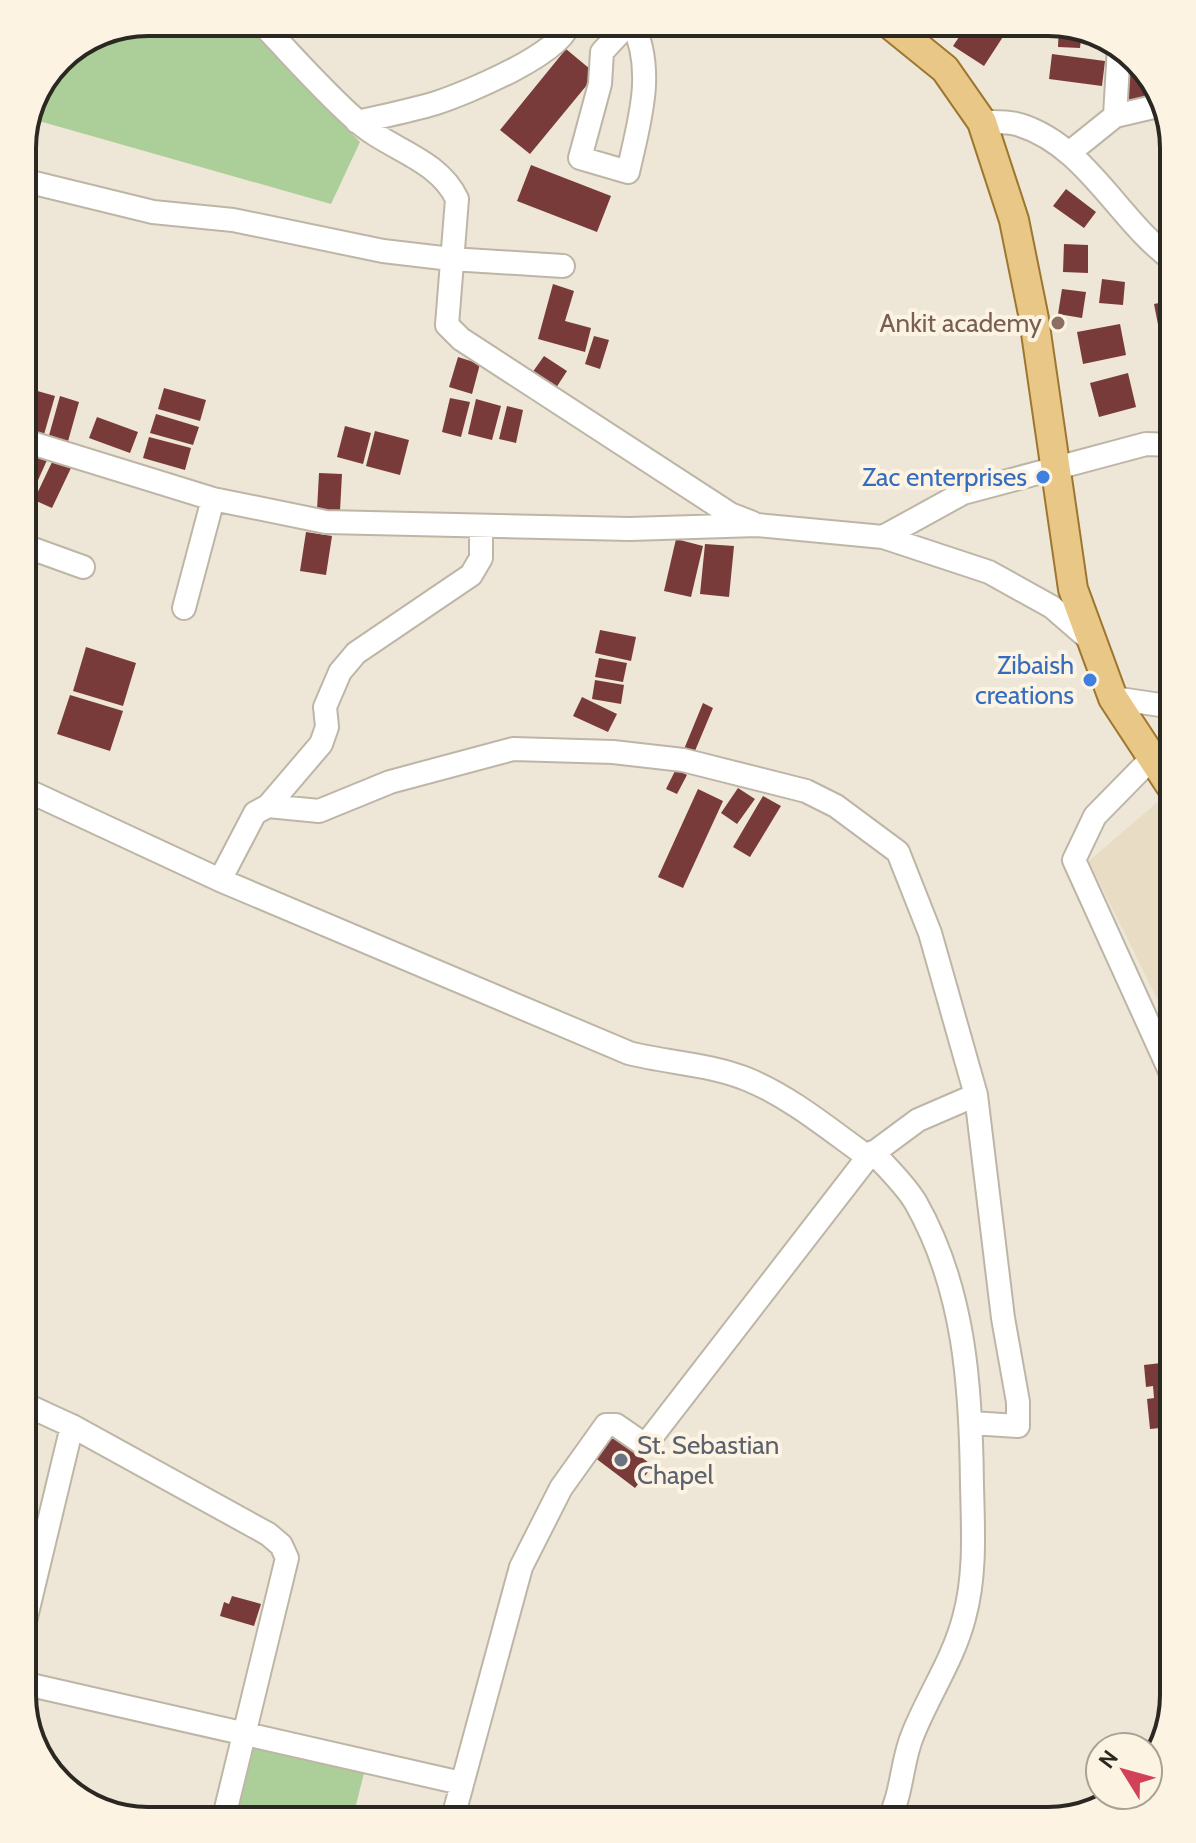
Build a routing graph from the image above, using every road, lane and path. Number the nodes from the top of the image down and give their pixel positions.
1 (274, 36) edge
2 (563, 36) edge
3 (617, 36) edge
4 (637, 36) edge
5 (904, 36) edge
6 (1118, 61) edge
7 (1152, 107) edge
8 (1115, 116) junction
9 (357, 122) junction
10 (982, 122) junction
11 (1069, 153) junction
12 (36, 183) edge
13 (1160, 251) edge
14 (451, 259) junction
15 (563, 266) dead end
16 (36, 444) edge
17 (1160, 444) edge
18 (1055, 465) junction
19 (213, 499) junction
20 (757, 525) junction
21 (481, 526) junction
22 (883, 537) junction
23 (36, 550) edge
24 (83, 567) dead end
25 (184, 608) dead end
26 (1089, 639) junction
27 (1113, 698) junction
28 (1160, 705) edge
29 (1150, 760) junction
30 (1160, 773) edge
31 (36, 795) edge
32 (268, 806) junction
33 (220, 880) junction
34 (1160, 1049) edge
35 (976, 1095) junction
36 (870, 1154) junction
37 (36, 1409) edge
38 (971, 1423) junction
39 (72, 1426) junction
40 (36, 1576) edge
41 (36, 1686) edge
42 (245, 1732) junction
43 (461, 1783) junction
44 (226, 1807) edge
45 (455, 1807) edge
46 (895, 1807) edge

1 - 9 street
2 - 9 street
3 - 4 street
5 - 10 main road
6 - 8 street
7 - 8 street
8 - 11 street
9 - 14 street
10 - 11 street
10 - 18 main road
11 - 13 street
12 - 14 street
14 - 15 street
14 - 20 street
16 - 19 street
17 - 18 street
18 - 22 street
18 - 26 main road
19 - 21 street
19 - 25 street
20 - 21 street
20 - 22 street
21 - 32 street
22 - 26 street
23 - 24 street
26 - 27 main road
27 - 28 street
27 - 29 main road
29 - 30 main road
29 - 34 street
31 - 33 street
32 - 33 street
32 - 35 street
33 - 36 street
35 - 36 street
35 - 38 street
36 - 38 street
36 - 43 street
37 - 39 street
38 - 46 street
39 - 40 street
39 - 42 street
41 - 42 street
42 - 43 street
42 - 44 street
43 - 45 street

